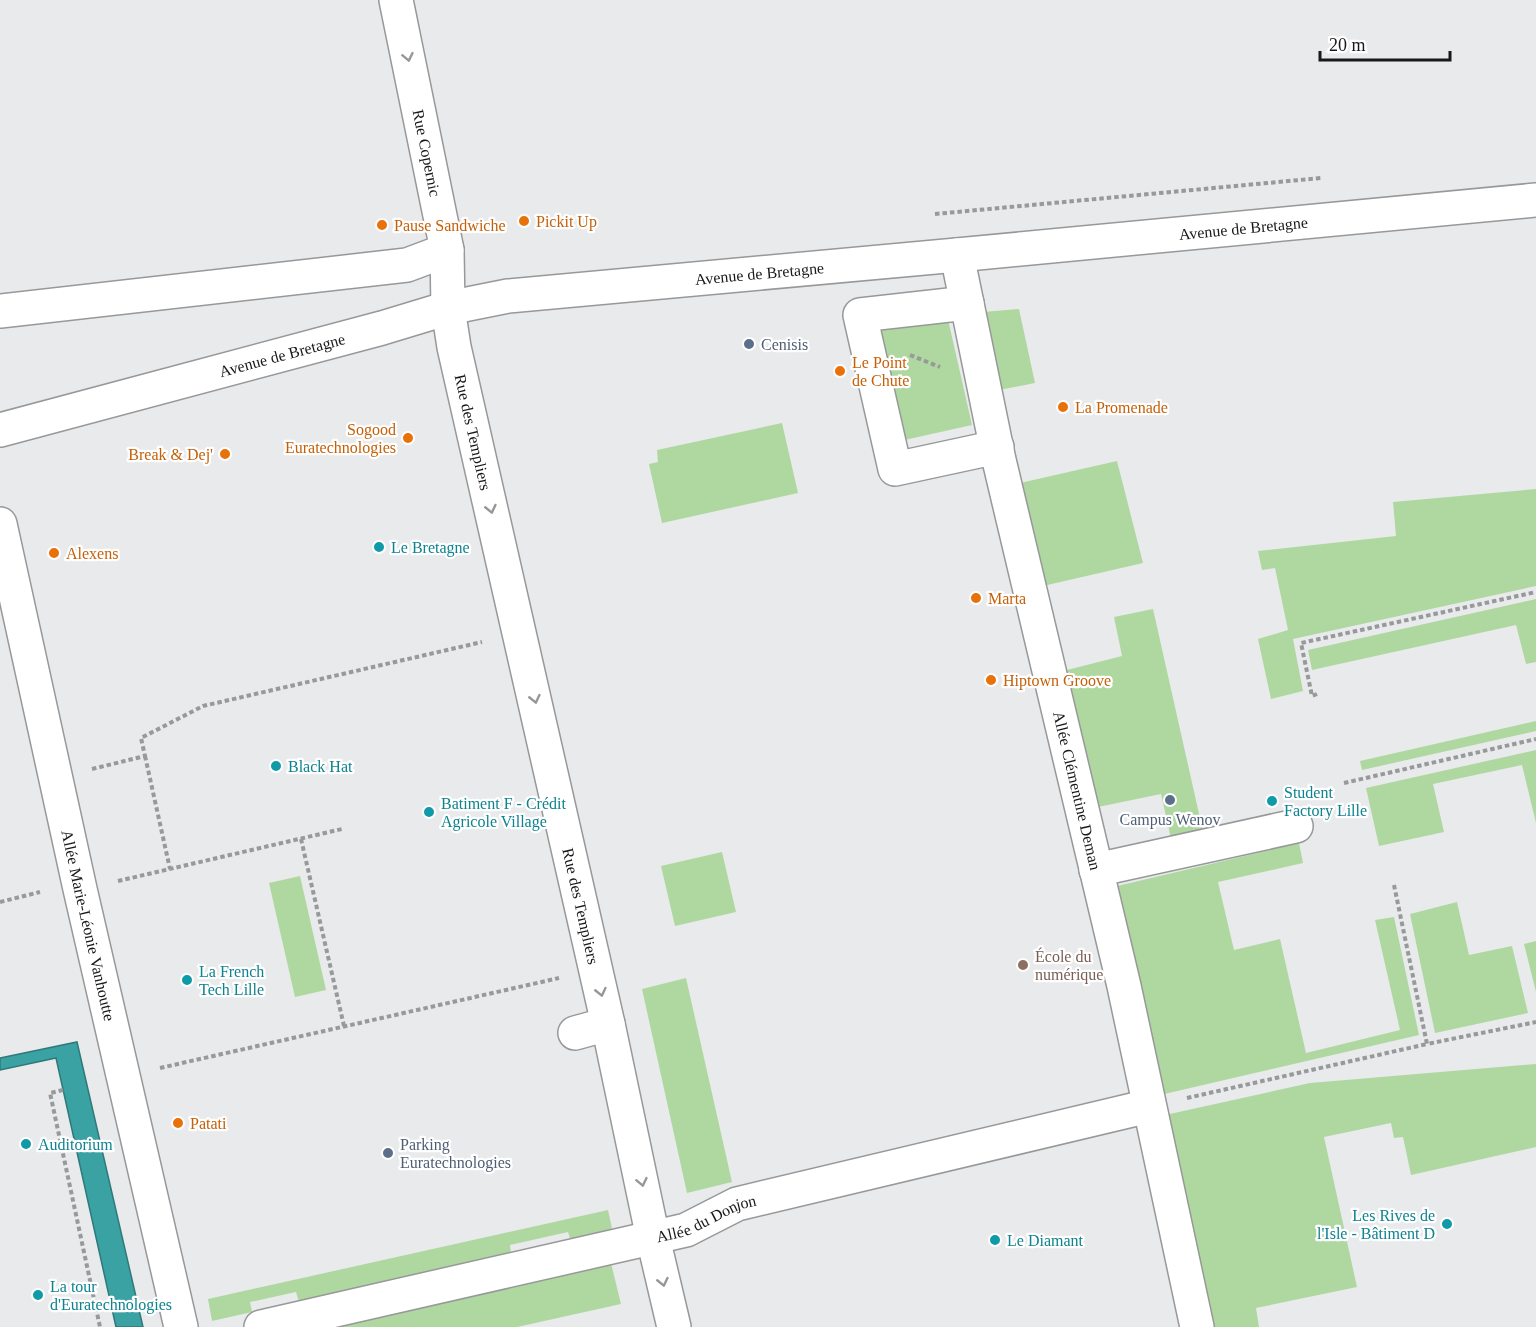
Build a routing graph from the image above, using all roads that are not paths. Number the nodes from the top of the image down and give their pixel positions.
1 (396, 0) edge
2 (1536, 200) edge
3 (447, 250) junction
4 (957, 255) junction
5 (967, 303) junction
6 (448, 308) junction
7 (0, 311) edge
8 (0, 430) edge
9 (997, 447) junction
10 (0, 524) edge
11 (1296, 826) dead end
12 (1096, 870) junction
13 (608, 1024) junction
14 (575, 1033) dead end
15 (1149, 1106) junction
16 (653, 1238) junction
17 (181, 1327) edge
18 (261, 1327) edge
19 (674, 1327) edge
20 (1197, 1327) edge

1 -> 3 street, Rue Copernic
2 - 4 street, Avenue de Bretagne
3 - 6 street, Rue Copernic
3 - 7 street
4 - 5 street, Allée Clémentine Deman
4 - 6 street, Avenue de Bretagne
5 - 9 street, Allée Clémentine Deman
5 - 9 street
6 - 8 street, Avenue de Bretagne
6 -> 13 street, Rue des Templiers
9 - 12 street, Allée Clémentine Deman
10 - 17 street, Allée Marie-Léonie Vanhoutte
11 - 12 street
12 - 15 street, Allée Clémentine Deman
13 - 14 street
13 -> 16 street, Rue des Templiers
15 - 16 street, Allée du Donjon
15 - 20 street, Allée Clémentine Deman
16 - 18 street, Allée du Donjon
16 -> 19 street, Rue des Templiers

